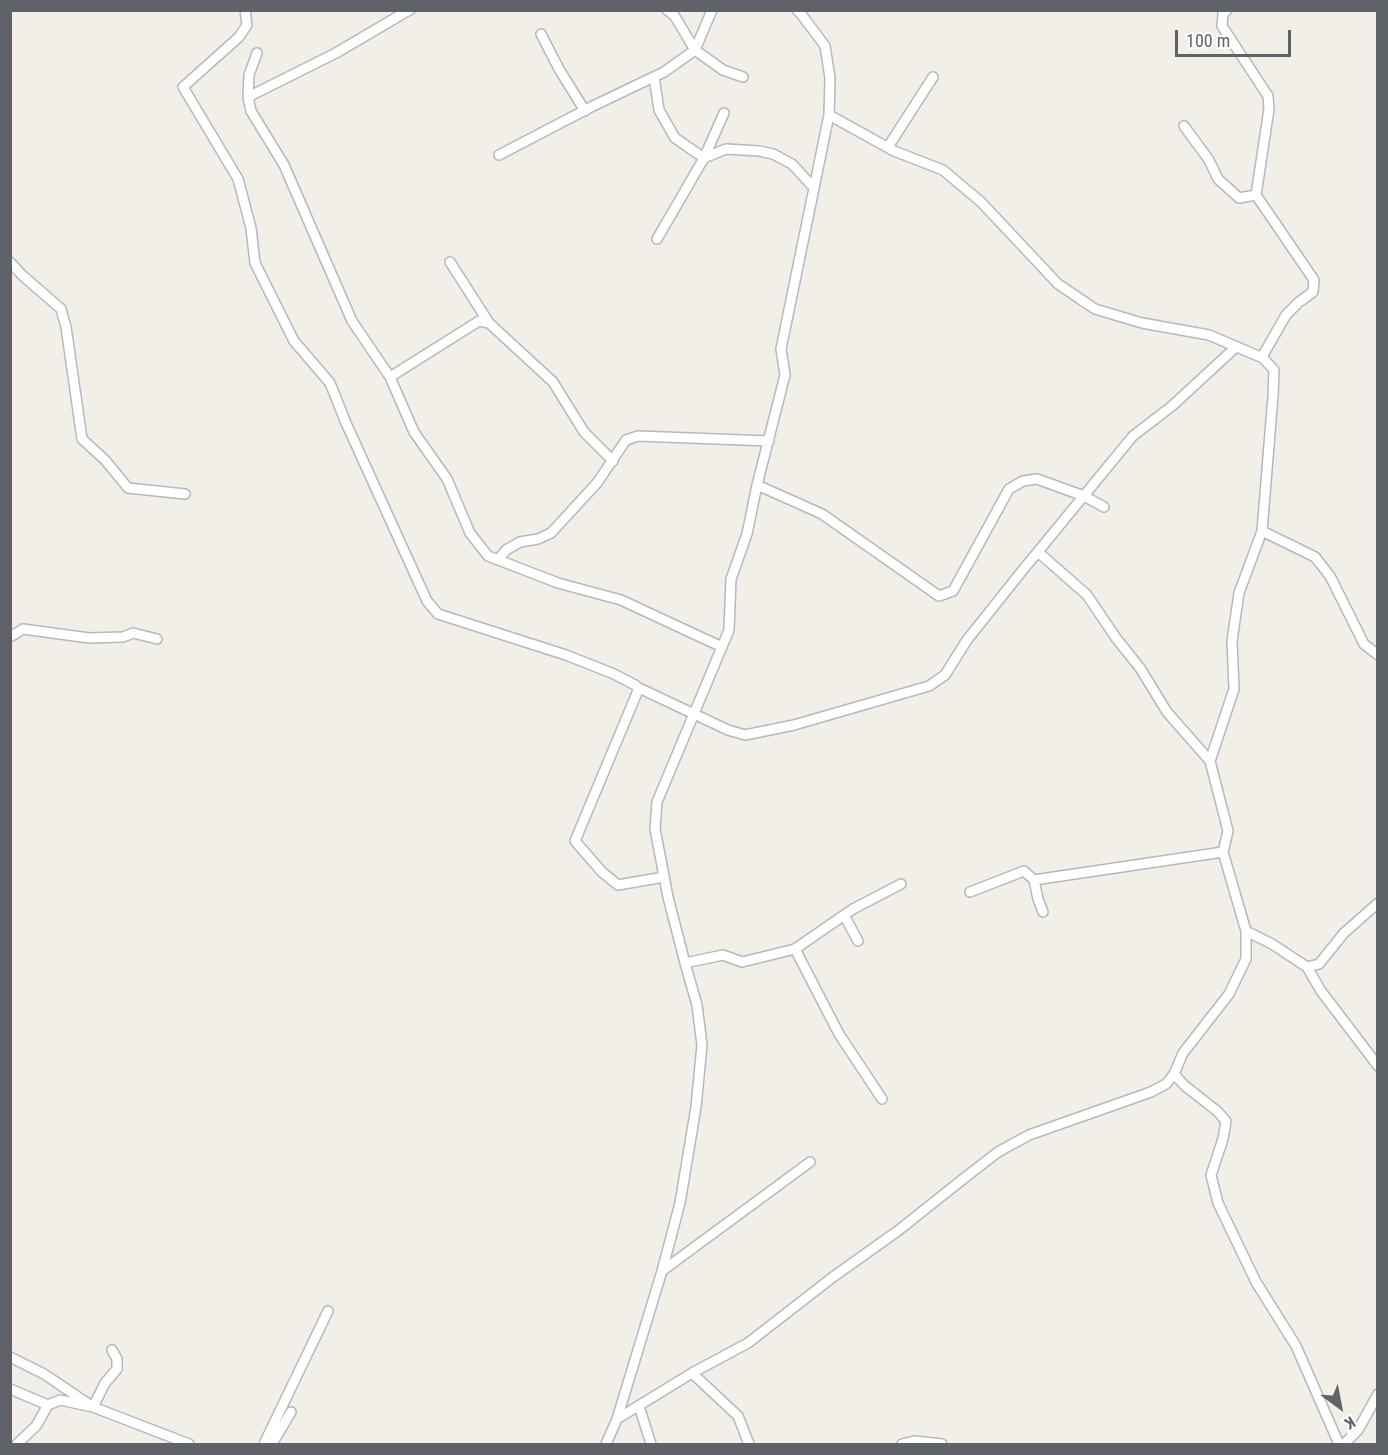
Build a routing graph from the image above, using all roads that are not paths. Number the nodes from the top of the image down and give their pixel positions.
1 (244, 10) edge
2 (410, 10) edge
3 (667, 10) edge
4 (712, 10) edge
5 (1227, 10) edge
6 (803, 13) edge
7 (541, 34) dead end
8 (695, 50) junction
9 (257, 53) dead end
10 (654, 77) junction
11 (743, 77) dead end
12 (933, 77) dead end
13 (248, 97) junction
14 (585, 111) junction
15 (724, 113) dead end
16 (829, 115) junction
17 (1184, 126) dead end
18 (888, 147) junction
19 (499, 155) dead end
20 (704, 158) junction
21 (814, 188) junction
22 (1256, 195) junction
23 (657, 239) dead end
24 (10, 262) edge
25 (450, 262) dead end
26 (489, 323) junction
27 (1236, 347) junction
28 (1262, 357) junction
29 (390, 377) junction
30 (769, 441) junction
31 (613, 461) junction
32 (757, 485) junction
33 (185, 494) dead end
34 (1084, 496) junction
35 (1104, 507) dead end
36 (1262, 531) junction
37 (1038, 552) junction
38 (498, 560) junction
39 (10, 637) edge
40 (157, 639) dead end
41 (722, 647) junction
42 (1377, 655) edge
43 (639, 688) junction
44 (694, 713) junction
45 (1210, 761) junction
46 (1223, 852) junction
47 (664, 877) junction
48 (1034, 880) junction
49 (901, 884) dead end
50 (970, 892) dead end
51 (1377, 903) edge
52 (1043, 912) dead end
53 (844, 915) junction
54 (1246, 931) junction
55 (858, 941) dead end
56 (795, 948) junction
57 (685, 963) junction
58 (1307, 967) junction
59 (1377, 1066) edge
60 (1174, 1074) junction
61 (882, 1099) dead end
62 (810, 1162) dead end
63 (662, 1271) junction
64 (328, 1311) dead end
65 (112, 1350) dead end
66 (10, 1357) edge
67 (692, 1373) junction
68 (10, 1389) edge
69 (1377, 1394) edge
70 (48, 1405) junction
71 (639, 1406) junction
72 (93, 1407) junction
73 (291, 1412) dead end
74 (617, 1419) junction
75 (17, 1444) edge
76 (189, 1444) edge
77 (264, 1444) edge
78 (272, 1444) edge
79 (606, 1444) edge
80 (651, 1444) edge
81 (749, 1444) edge
82 (902, 1444) edge
83 (942, 1444) edge
84 (1339, 1444) edge
85 (1344, 1444) edge

1 - 43 street
2 - 13 street
3 - 8 street
4 - 8 street
5 - 22 street
6 - 16 street
7 - 14 street
8 - 10 street
8 - 11 street
9 - 13 street
10 - 14 street
10 - 20 street
12 - 18 street
13 - 29 street
14 - 19 street
15 - 20 street
16 - 18 street
16 - 21 street
17 - 22 street
18 - 27 street
20 - 21 street
20 - 23 street
21 - 30 street
22 - 28 street
24 - 33 street
25 - 26 street
26 - 29 street
26 - 31 street
27 - 28 street
27 - 34 street
28 - 36 street
29 - 38 street
30 - 31 street
30 - 32 street
31 - 38 street
32 - 34 street
32 - 41 street
34 - 35 street
34 - 37 street
36 - 42 street
36 - 45 street
37 - 44 street
37 - 45 street
38 - 41 street
39 - 40 street
41 - 44 street
43 - 44 street
43 - 47 street
44 - 47 street
45 - 46 street
46 - 48 street
46 - 54 street
47 - 57 street
48 - 50 street
48 - 52 street
49 - 53 street
51 - 58 street
53 - 55 street
53 - 56 street
54 - 58 street
54 - 60 street
56 - 57 street
56 - 61 street
57 - 63 street
58 - 59 street
60 - 67 street
60 - 84 street
62 - 63 street
63 - 74 street
64 - 77 street
65 - 72 street
66 - 72 street
67 - 71 street
67 - 81 street
68 - 70 street
69 - 85 street
70 - 72 street
70 - 75 street
71 - 74 street
71 - 80 street
72 - 76 street
73 - 78 street
74 - 79 street
82 - 83 street

